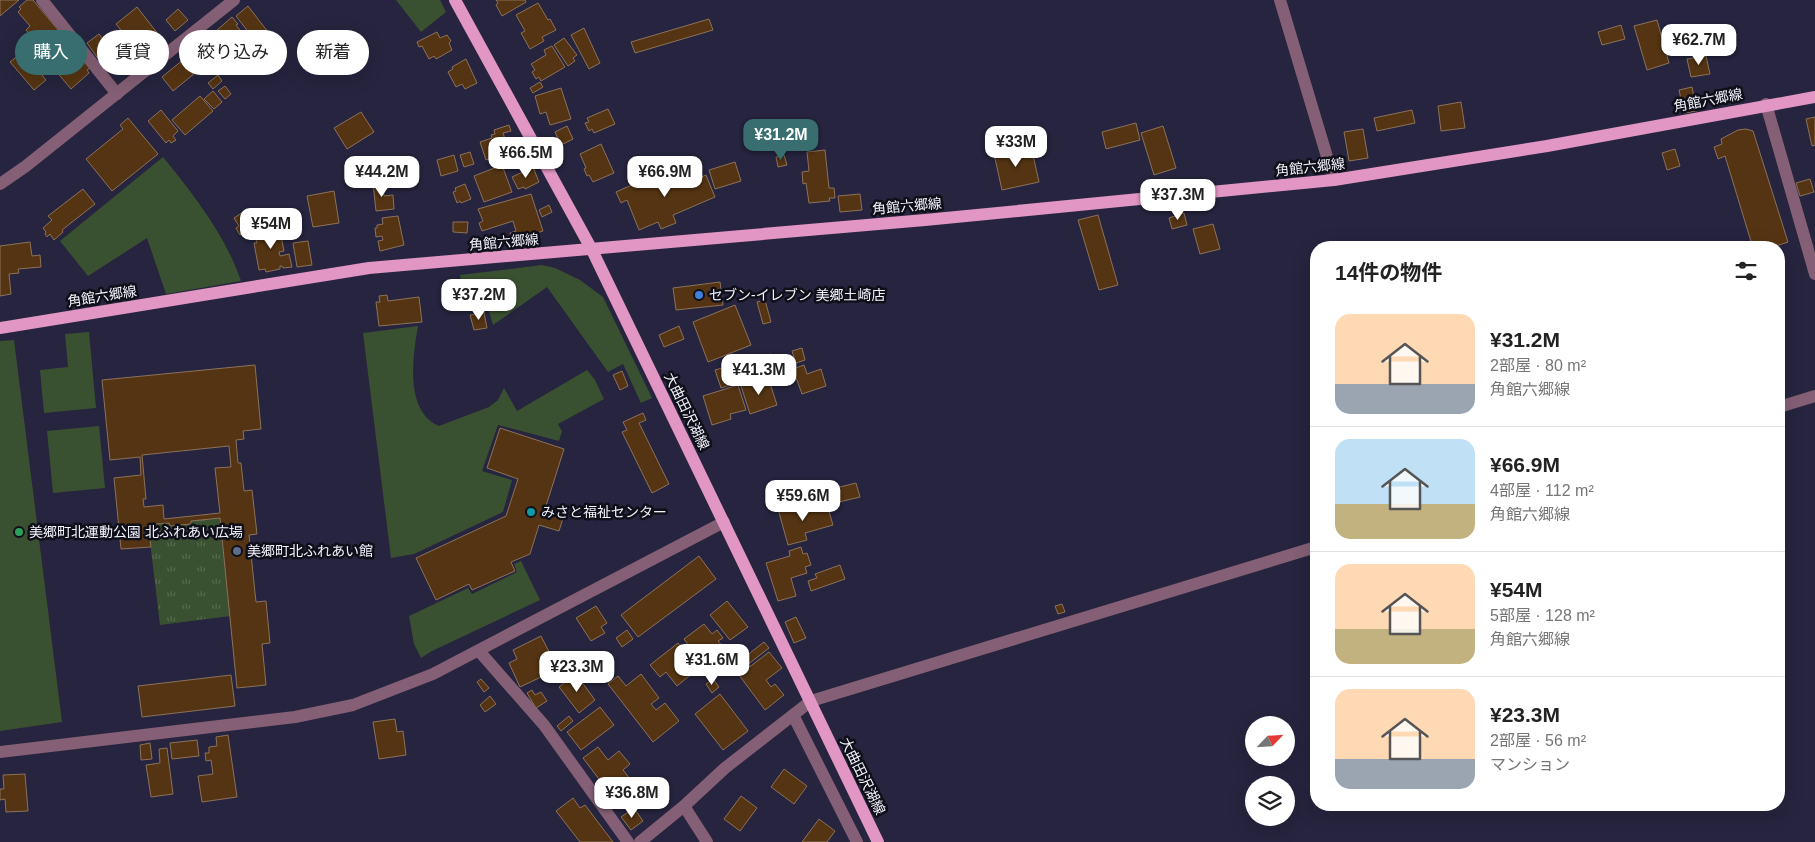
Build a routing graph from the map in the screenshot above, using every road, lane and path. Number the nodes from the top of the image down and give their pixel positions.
1 (42, 0) edge
2 (234, 0) edge
3 (455, 0) edge
4 (1280, 0) edge
5 (117, 94) junction
6 (1815, 97) edge
7 (1766, 104) junction
8 (1334, 180) junction
9 (0, 184) edge
10 (592, 250) junction
11 (1815, 274) edge
12 (0, 328) edge
13 (1815, 396) edge
14 (1785, 405) edge
15 (724, 522) junction
16 (1310, 549) edge
17 (478, 650) junction
18 (810, 701) junction
19 (793, 715) junction
20 (0, 752) edge
21 (684, 806) junction
22 (628, 842) edge
23 (640, 842) edge
24 (707, 842) edge
25 (857, 842) edge
26 (878, 842) edge

1 - 5 street
2 - 5 street
3 - 10 main road, 大曲田沢湖線
4 - 8 street
5 - 9 street
6 - 7 main road, 角館六郷線
7 - 8 main road, 角館六郷線
7 - 11 street
8 - 10 main road, 角館六郷線
10 - 12 main road, 角館六郷線
10 - 15 main road, 大曲田沢湖線
13 - 14 street
15 - 17 street
15 - 18 main road, 大曲田沢湖線
16 - 18 street
17 - 20 street
17 - 22 street
18 - 19 street
18 - 26 main road, 大曲田沢湖線
19 - 21 street
19 - 25 street
21 - 23 street
21 - 24 street

